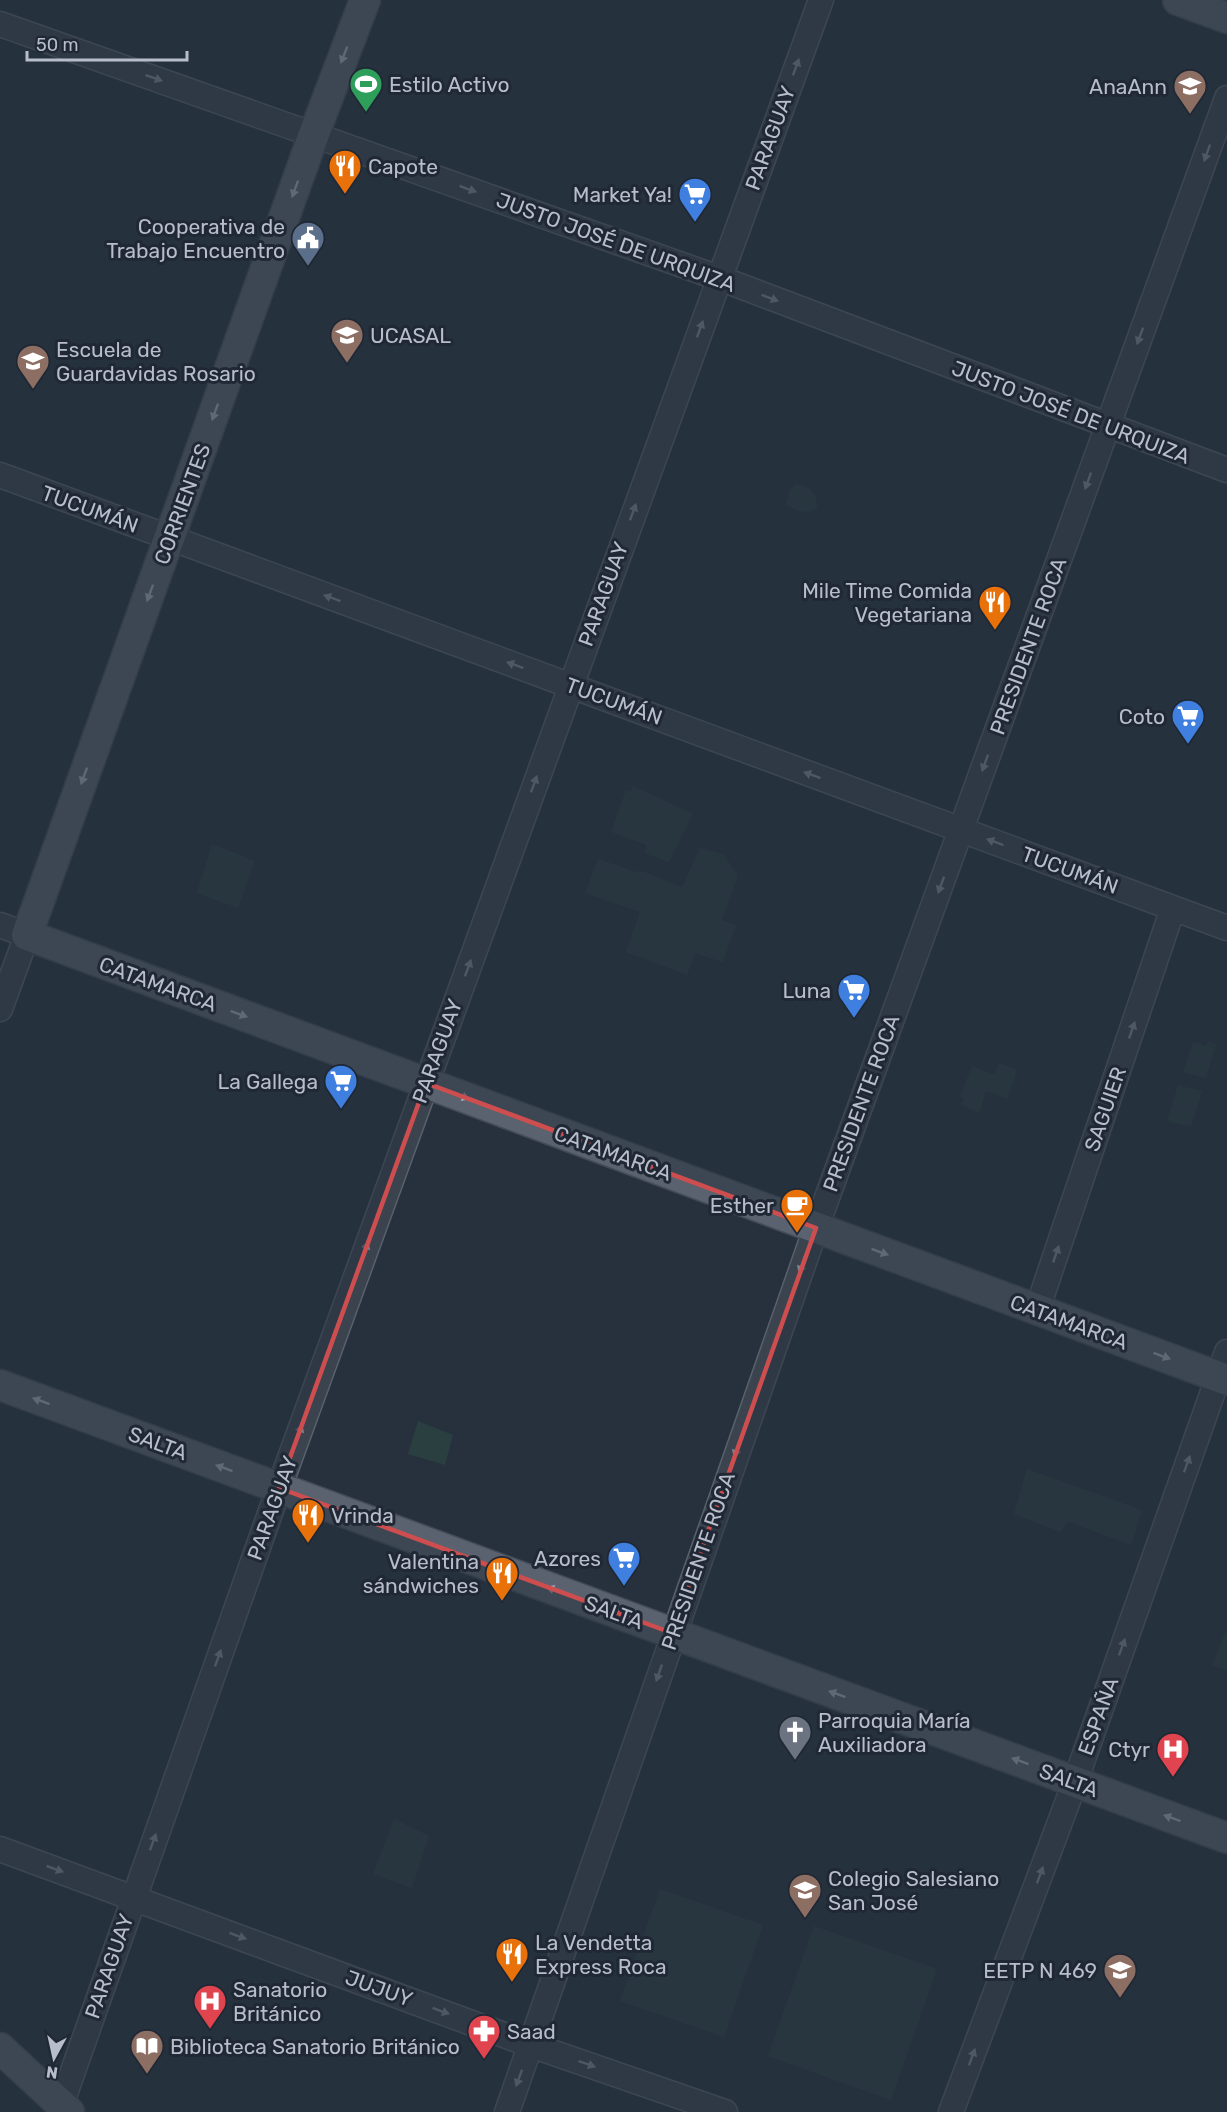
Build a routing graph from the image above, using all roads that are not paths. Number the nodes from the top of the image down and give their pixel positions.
1 (365, 0) edge
2 (821, 0) edge
3 (1178, 0) edge
4 (1227, 18) edge
5 (0, 24) edge
6 (1227, 98) edge
7 (314, 134) junction
8 (719, 278) junction
9 (1108, 426) junction
10 (1227, 470) edge
11 (0, 476) edge
12 (170, 538) junction
13 (570, 685) junction
14 (961, 830) junction
15 (1173, 908) junction
16 (1227, 928) edge
17 (13, 930) edge
18 (0, 1009) edge
19 (426, 1083) junction
20 (816, 1228) junction
21 (1037, 1310) junction
22 (1224, 1370) edge
23 (0, 1385) edge
24 (279, 1488) junction
25 (672, 1633) junction
26 (1075, 1782) junction
27 (1227, 1838) edge
28 (0, 1849) edge
29 (133, 1897) junction
30 (531, 2045) junction
31 (0, 2048) edge
32 (65, 2109) edge
33 (507, 2112) edge
34 (724, 2112) edge
35 (951, 2112) edge

1 -> 7 main road, CORRIENTES
8 -> 2 street, PARAGUAY
3 - 4 main road
5 -> 7 street, JUSTO JOSÉ DE URQUIZA
6 -> 9 street, PRESIDENTE ROCA
7 -> 8 street, JUSTO JOSÉ DE URQUIZA
7 -> 12 main road, CORRIENTES
8 -> 9 street, JUSTO JOSÉ DE URQUIZA
13 -> 8 street, PARAGUAY
9 - 10 street, JUSTO JOSÉ DE URQUIZA
9 -> 14 street, PRESIDENTE ROCA
11 - 12 street, TUCUMÁN
13 -> 12 street, TUCUMÁN
12 -> 17 main road, CORRIENTES
14 -> 13 street, TUCUMÁN
19 -> 13 street, PARAGUAY
15 -> 14 street, TUCUMÁN
14 -> 20 street, PRESIDENTE ROCA
15 - 16 street, TUCUMÁN
21 -> 15 street, SAGUIER
17 - 18 street, CORRIENTES
17 -> 19 main road, CATAMARCA
19 -> 20 main road, CATAMARCA
24 -> 19 street, PARAGUAY
20 -> 21 main road, CATAMARCA
20 -> 25 street, PRESIDENTE ROCA
21 -> 22 main road, CATAMARCA
26 -> 22 street, ESPAÑA
24 -> 23 main road, SALTA
25 -> 24 main road, SALTA
29 -> 24 street, PARAGUAY
26 -> 25 main road, SALTA
25 -> 30 street, PRESIDENTE ROCA
27 -> 26 main road, SALTA
35 -> 26 street, ESPAÑA
28 -> 29 street, JUJUY
29 -> 30 street, JUJUY
29 - 32 street, PARAGUAY
30 -> 33 street, PRESIDENTE ROCA
30 -> 34 street, JUJUY
31 - 32 main road

